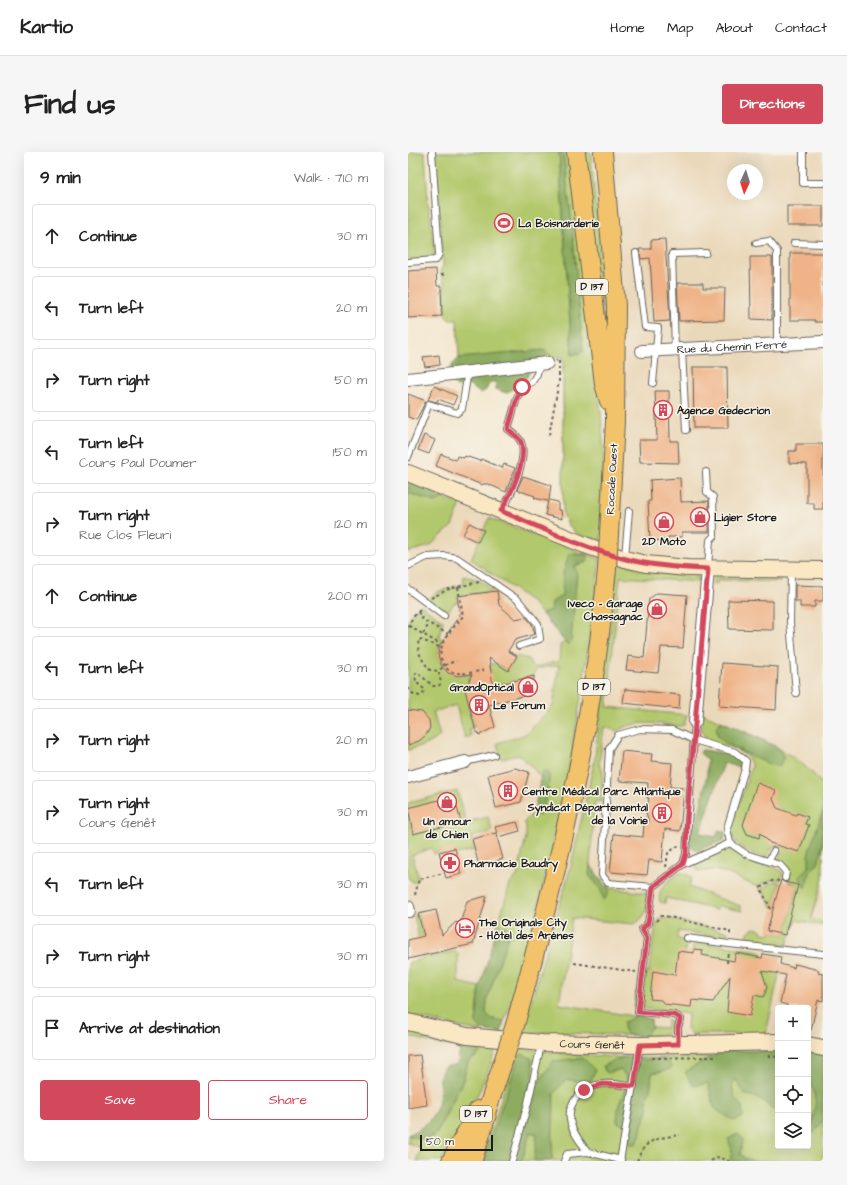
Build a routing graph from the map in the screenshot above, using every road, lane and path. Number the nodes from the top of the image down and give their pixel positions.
1 (432, 152) edge
2 (576, 152) edge
3 (603, 152) edge
4 (803, 152) edge
5 (823, 183) edge
6 (756, 243) dead end
7 (794, 243) dead end
8 (823, 244) edge
9 (706, 252) dead end
10 (636, 253) dead end
11 (408, 262) edge
12 (447, 274) dead end
13 (441, 275) dead end
14 (823, 342) edge
15 (777, 345) junction
16 (678, 350) junction
17 (642, 351) dead end
18 (657, 351) junction
19 (543, 363) junction
20 (468, 371) junction
21 (408, 379) edge
22 (653, 383) dead end
23 (615, 420) junction
24 (686, 430) dead end
25 (549, 435) dead end
26 (408, 457) edge
27 (706, 472) dead end
28 (408, 473) edge
29 (501, 511) junction
30 (629, 511) dead end
31 (625, 559) junction
32 (408, 566) edge
33 (708, 569) junction
34 (791, 570) junction
35 (823, 570) edge
36 (490, 581) junction
37 (458, 587) junction
38 (408, 589) edge
39 (426, 603) junction
40 (418, 612) junction
41 (444, 616) dead end
42 (428, 624) junction
43 (408, 627) edge
44 (423, 634) junction
45 (448, 634) dead end
46 (440, 644) dead end
47 (519, 646) dead end
48 (439, 648) dead end
49 (456, 661) dead end
50 (444, 666) junction
51 (486, 670) dead end
52 (440, 671) junction
53 (408, 688) edge
54 (796, 693) dead end
55 (695, 722) joint
56 (694, 740) junction
57 (494, 755) dead end
58 (465, 762) joint
59 (408, 777) edge
60 (730, 843) junction
61 (680, 844) dead end
62 (774, 851) dead end
63 (769, 860) junction
64 (683, 864) junction
65 (444, 873) dead end
66 (669, 873) junction
67 (783, 880) joint
68 (653, 887) junction
69 (415, 895) dead end
70 (771, 909) dead end
71 (655, 922) dead end
72 (687, 938) dead end
73 (728, 944) junction
74 (823, 954) edge
75 (574, 963) dead end
76 (727, 963) dead end
77 (644, 973) junction
78 (408, 1022) edge
79 (775, 1042) edge
80 (542, 1043) junction
81 (678, 1044) junction
82 (811, 1046) edge
83 (823, 1048) edge
84 (643, 1052) junction
85 (763, 1056) dead end
86 (775, 1056) edge
87 (719, 1057) dead end
88 (503, 1061) junction
89 (634, 1086) junction
90 (485, 1116) junction
91 (680, 1136) dead end
92 (588, 1152) junction
93 (620, 1160) edge
94 (451, 1161) edge
95 (463, 1161) edge
96 (471, 1161) edge
97 (512, 1161) edge
98 (564, 1161) edge
99 (637, 1161) edge
100 (711, 1161) edge
101 (729, 1161) edge

1 - 11 lane
2 - 23 main road, D 137
3 - 23 main road, Rocade Ouest / D 137
4 - 5 lane
6 - 15 lane
7 - 8 lane
9 - 16 lane
10 - 18 lane
12 - 13 path
14 - 15 street, Rue du Chemin Ferré
15 - 16 street, Rue du Chemin Ferré
16 - 18 street, Rue du Chemin Ferré
16 - 24 lane
17 - 18 street, Rue du Chemin Ferré
18 - 22 lane
19 - 20 street
19 - 25 path
19 - 29 lane
20 - 21 street
20 - 26 lane
23 - 88 main road, Rocade Ouest / D 137, bridge
27 - 33 lane
28 - 29 street
29 - 31 street
30 - 31 lane
31 - 33 street
32 - 36 lane
33 - 34 street
33 - 55 street
34 - 35 street
34 - 54 lane
36 - 37 path
36 - 47 lane
37 - 39 path
37 - 50 path
38 - 39 lane
39 - 40 path
39 - 41 lane
40 - 42 path
40 - 43 path
42 - 44 path
42 - 45 path
43 - 44 path
44 - 46 path
48 - 52 path
49 - 50 path
50 - 51 path
50 - 52 path
52 - 53 path
55 - 56 lane
56 - 60 lane
56 - 64 lane
56 - 68 lane
57 - 58 lane
58 - 59 street
60 - 63 lane
60 - 64 lane
61 - 66 path
62 - 63 lane
63 - 67 lane
64 - 66 lane
65 - 69 path
66 - 68 lane
67 - 70 path
68 - 77 lane
71 - 73 path
72 - 73 lane
73 - 74 lane
73 - 76 path
75 - 77 path
77 - 81 lane
78 - 80 street, Cours Genêt
79 - 81 street, Cours Genêt
80 - 84 street, Cours Genêt
80 - 97 lane
81 - 84 street, Cours Genêt
82 - 83 street
84 - 87 path
84 - 89 lane
85 - 86 path
88 - 90 main road, D 137
88 - 94 main road, D 137
89 - 92 lane
89 - 93 lane
90 - 95 main road, D 137
90 - 96 highway
91 - 99 path
92 - 93 lane
92 - 98 lane
100 - 101 path

